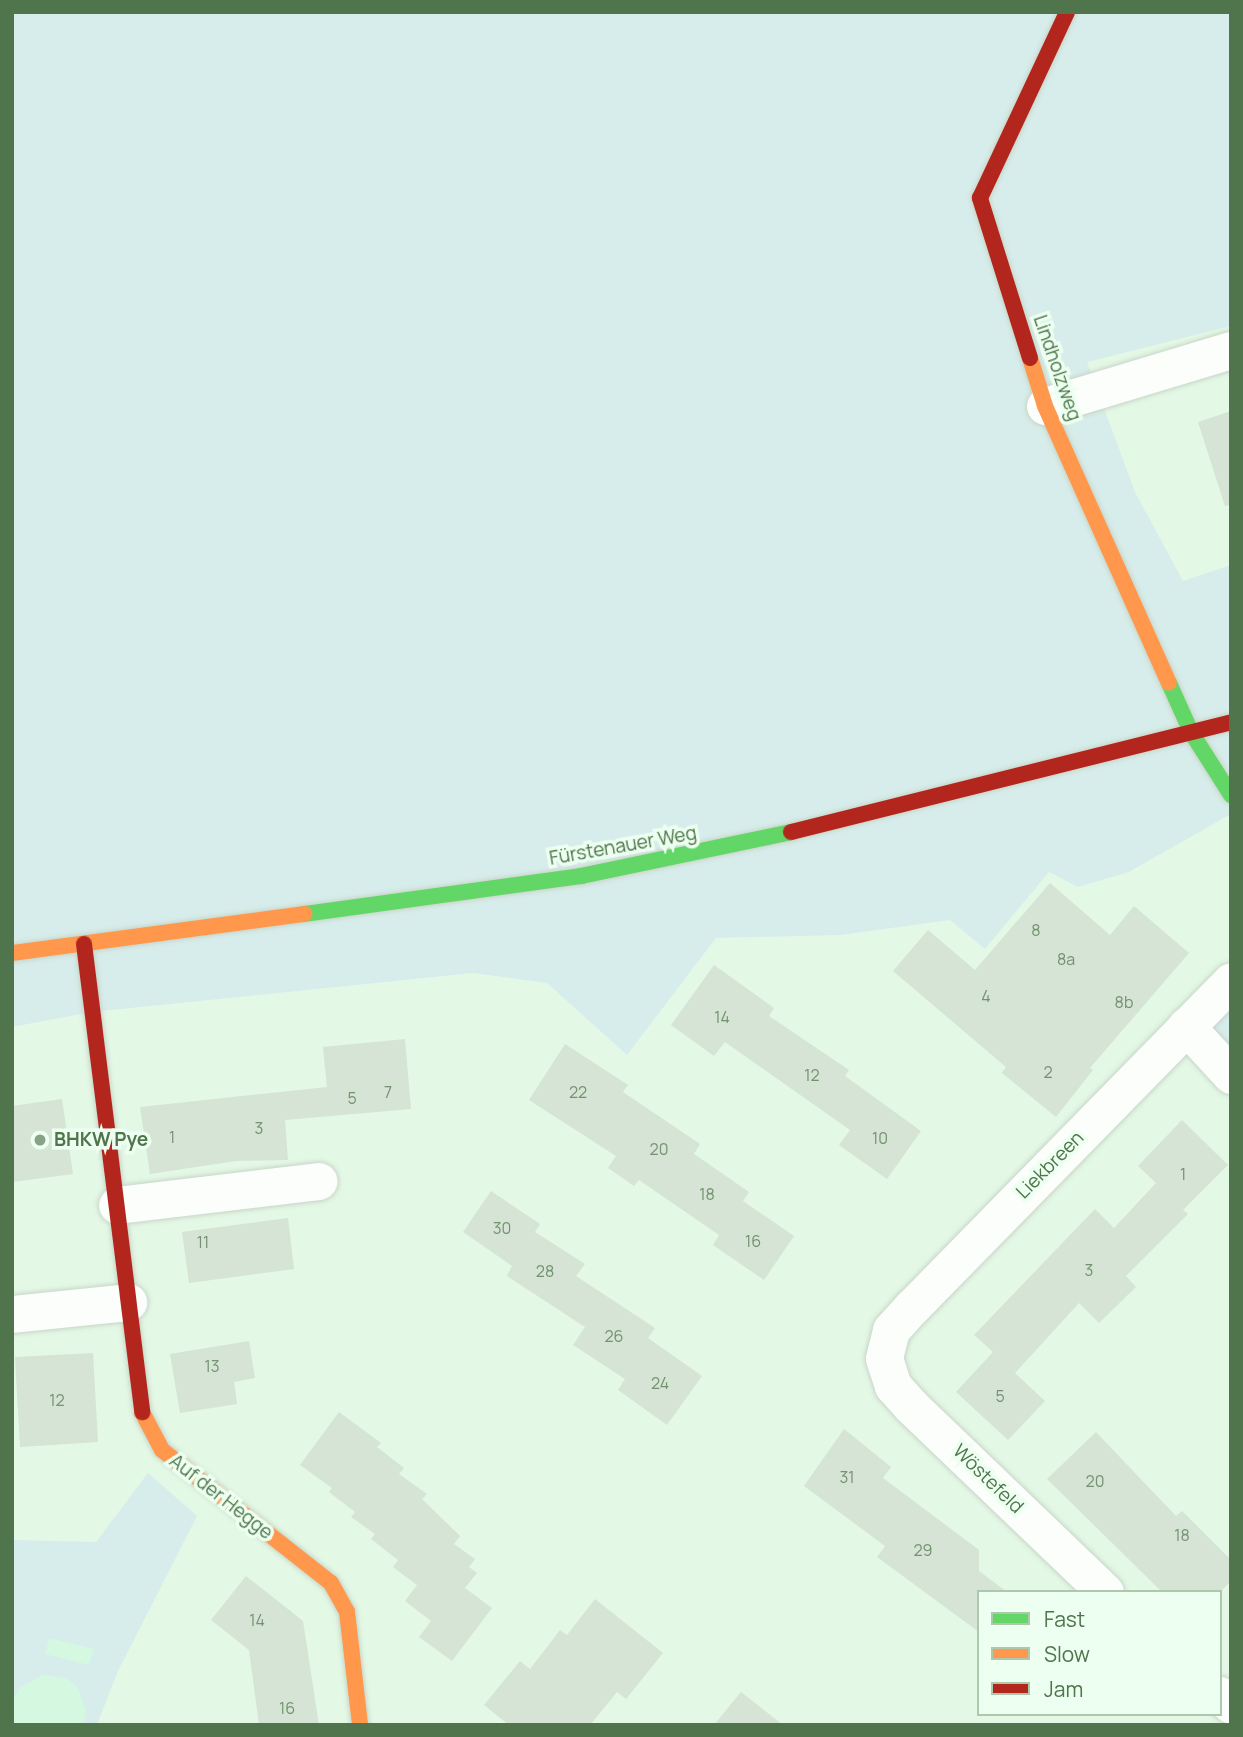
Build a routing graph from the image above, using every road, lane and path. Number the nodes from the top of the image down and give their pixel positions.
1 (1067, 12) edge
2 (1231, 350) edge
3 (1045, 406) junction
4 (1231, 722) edge
5 (1191, 732) junction
6 (1231, 795) edge
7 (84, 944) junction
8 (12, 953) edge
9 (1231, 981) edge
10 (1186, 1026) junction
11 (1231, 1075) edge
12 (319, 1181) dead end
13 (117, 1205) junction
14 (128, 1303) junction
15 (12, 1314) edge
16 (884, 1358) joint
17 (1103, 1590) edge
18 (360, 1725) edge

1 - 3 street, Lindholzweg
2 - 3 street
3 - 5 street, Lindholzweg
4 - 5 street, Fürstenauer Weg
5 - 6 street, Lindholzweg
5 - 7 street, Fürstenauer Weg
7 - 8 street, Fürstenauer Weg
7 - 13 street, Auf der Hegge
9 - 10 street, Liekbreen
10 - 11 street
10 - 16 street, Liekbreen
12 - 13 street
13 - 14 street, Auf der Hegge
14 - 15 street
14 - 18 street, Auf der Hegge
16 - 17 street, Wöstefeld

